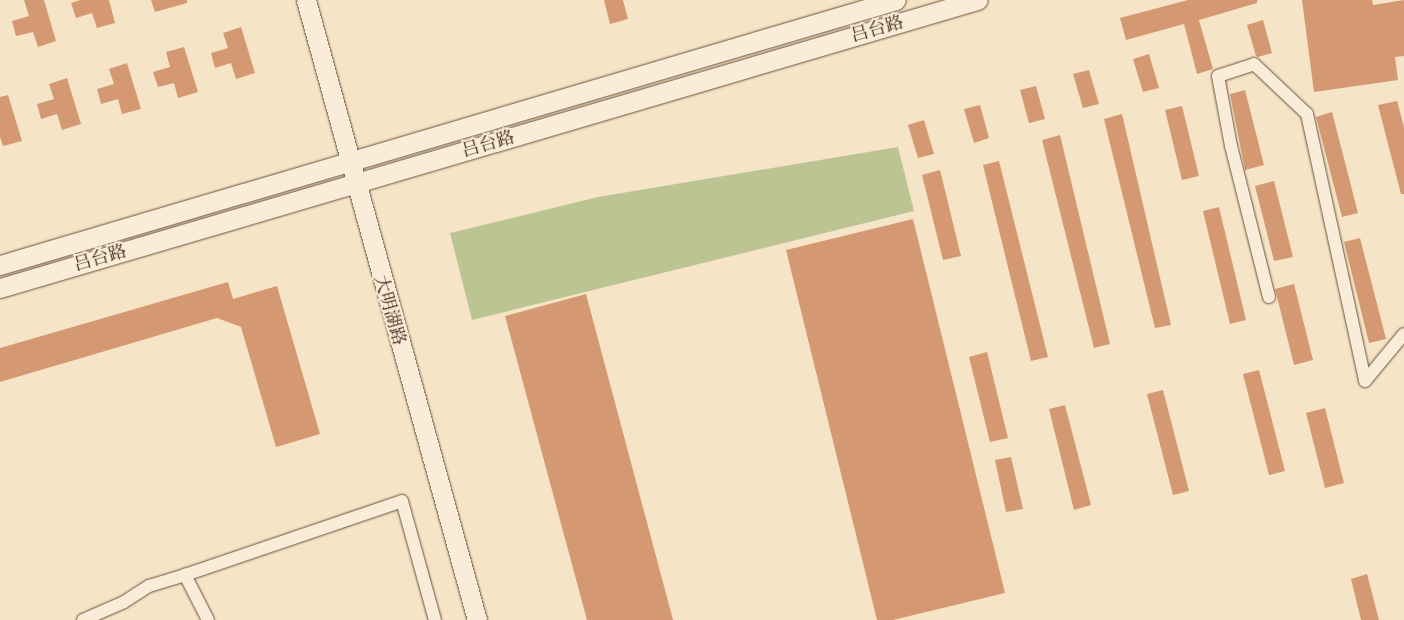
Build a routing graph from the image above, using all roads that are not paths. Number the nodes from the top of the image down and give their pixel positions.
1 (306, 0) edge
2 (896, 0) edge
3 (977, 0) edge
4 (350, 161) junction
5 (355, 183) junction
6 (0, 265) edge
7 (0, 288) edge
8 (1269, 297) dead end
9 (1404, 334) edge
10 (185, 575) junction
11 (83, 620) edge
12 (208, 620) edge
13 (435, 620) edge
14 (477, 620) edge

1 - 4 main road, 大明湖路
2 - 4 main road, 吕台路
3 - 5 main road, 吕台路
4 - 5 main road, 大明湖路
4 - 6 main road, 吕台路
5 - 7 main road, 吕台路
5 - 14 main road, 大明湖路
8 - 9 street
10 - 11 street
10 - 12 street
10 - 13 street

